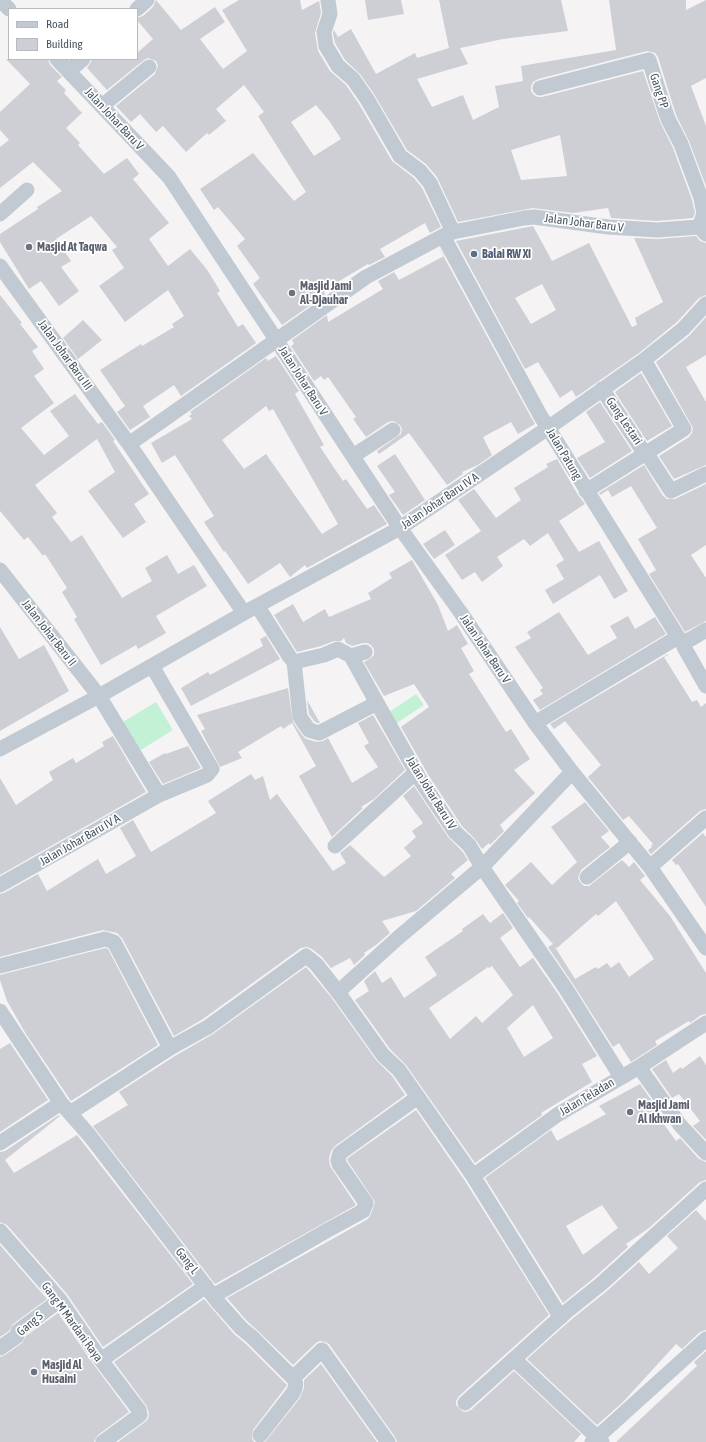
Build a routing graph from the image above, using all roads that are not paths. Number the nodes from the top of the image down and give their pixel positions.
1 (0, 0) edge
2 (147, 0) edge
3 (328, 0) edge
4 (8, 8) edge
5 (138, 8) edge
6 (58, 60) edge
7 (82, 60) edge
8 (149, 67) dead end
9 (69, 71) junction
10 (540, 88) dead end
11 (102, 106) junction
12 (27, 190) dead end
13 (0, 214) edge
14 (703, 231) edge
15 (448, 234) junction
16 (0, 266) edge
17 (706, 304) edge
18 (277, 340) junction
19 (644, 360) junction
20 (602, 389) junction
21 (548, 428) junction
22 (393, 430) dead end
23 (129, 444) junction
24 (645, 454) junction
25 (353, 456) junction
26 (706, 474) edge
27 (586, 491) junction
28 (400, 528) junction
29 (0, 570) edge
30 (251, 610) junction
31 (706, 630) edge
32 (681, 640) junction
33 (294, 662) junction
34 (152, 666) junction
35 (706, 686) edge
36 (99, 696) junction
37 (377, 703) junction
38 (535, 723) junction
39 (0, 750) edge
40 (416, 772) junction
41 (572, 772) junction
42 (159, 795) junction
43 (706, 818) edge
44 (630, 842) junction
45 (335, 846) dead end
46 (482, 867) junction
47 (650, 867) junction
48 (587, 877) dead end
49 (0, 884) edge
50 (706, 948) edge
51 (0, 966) edge
52 (338, 992) junction
53 (0, 1011) edge
54 (705, 1027) edge
55 (170, 1048) junction
56 (639, 1066) junction
57 (621, 1076) junction
58 (418, 1097) junction
59 (66, 1108) junction
60 (0, 1143) edge
61 (706, 1153) edge
62 (473, 1176) junction
63 (706, 1189) edge
64 (0, 1231) edge
65 (210, 1291) junction
66 (60, 1300) junction
67 (562, 1316) junction
68 (706, 1339) edge
69 (0, 1348) edge
70 (514, 1359) junction
71 (101, 1360) junction
72 (293, 1378) junction
73 (465, 1403) dead end
74 (259, 1440) edge
75 (597, 1440) edge
76 (103, 1442) edge
77 (388, 1442) edge

1 - 4 street
2 - 5 street
3 - 15 street, Jalan Patung
6 - 9 street, Jalan Johar Baru V
7 - 9 street
8 - 11 street
9 - 11 street, Jalan Johar Baru V
10 - 14 street, Gang PP
11 - 18 street, Jalan Johar Baru V
12 - 13 street
14 - 15 street, Jalan Johar Baru V
15 - 18 street, Jalan Johar Baru V
15 - 21 street, Jalan Patung
16 - 23 street, Jalan Johar Baru III
17 - 19 street, Jalan Johar Baru IV A
18 - 23 street
18 - 25 street, Jalan Johar Baru V
19 - 20 street, Jalan Johar Baru IV A
19 - 24 street, Gang Lestari
20 - 21 street, Jalan Johar Baru IV A
20 - 24 street, Gang Lestari
21 - 27 street, Jalan Patung
21 - 28 street, Jalan Johar Baru IV A
22 - 25 street
23 - 30 street, Jalan Johar Baru III
24 - 26 street, Gang Lestari
24 - 27 street, Gang Lestari
25 - 28 street, Jalan Johar Baru V
27 - 32 street, Jalan Patung
28 - 30 street, Jalan Johar Baru IV A
28 - 38 street, Jalan Johar Baru V
29 - 36 street, Jalan Johar Baru II
30 - 33 street
30 - 34 street, Jalan Johar Baru IV A
31 - 32 street
32 - 35 street, Jalan Patung
32 - 38 street
33 - 37 street, Jalan Johar Baru IV
33 - 37 street
34 - 36 street, Jalan Johar Baru IV A
34 - 42 street, Jalan Johar Baru IV A
36 - 39 street, Jalan Johar Baru IV A
36 - 42 street
37 - 40 street, Jalan Johar Baru IV
38 - 41 street, Jalan Johar Baru V
40 - 45 street
40 - 46 street, Jalan Johar Baru IV
41 - 44 street, Jalan Johar Baru V
41 - 46 street
42 - 49 street, Jalan Johar Baru IV A
43 - 47 street
44 - 47 street, Jalan Johar Baru V
44 - 48 street
46 - 52 street
46 - 57 street, Jalan Johar Baru IV
47 - 50 street, Jalan Johar Baru V
51 - 55 street
52 - 55 street
52 - 58 street
53 - 59 street, Gang L
54 - 56 street, Jalan Teladan
55 - 59 street
56 - 57 street, Jalan Teladan
56 - 61 street
57 - 62 street, Jalan Teladan
58 - 62 street
58 - 65 street
59 - 60 street
59 - 65 street, Gang L
62 - 67 street
63 - 67 street
64 - 66 street, Gang M Mardani Raya
65 - 71 street
65 - 72 street, Gang L
66 - 69 street, Gang S
66 - 71 street, Gang M Mardani Raya
67 - 70 street
68 - 75 street
70 - 73 street
70 - 75 street
71 - 76 street, Gang M Mardani Raya
72 - 74 street
72 - 77 street

